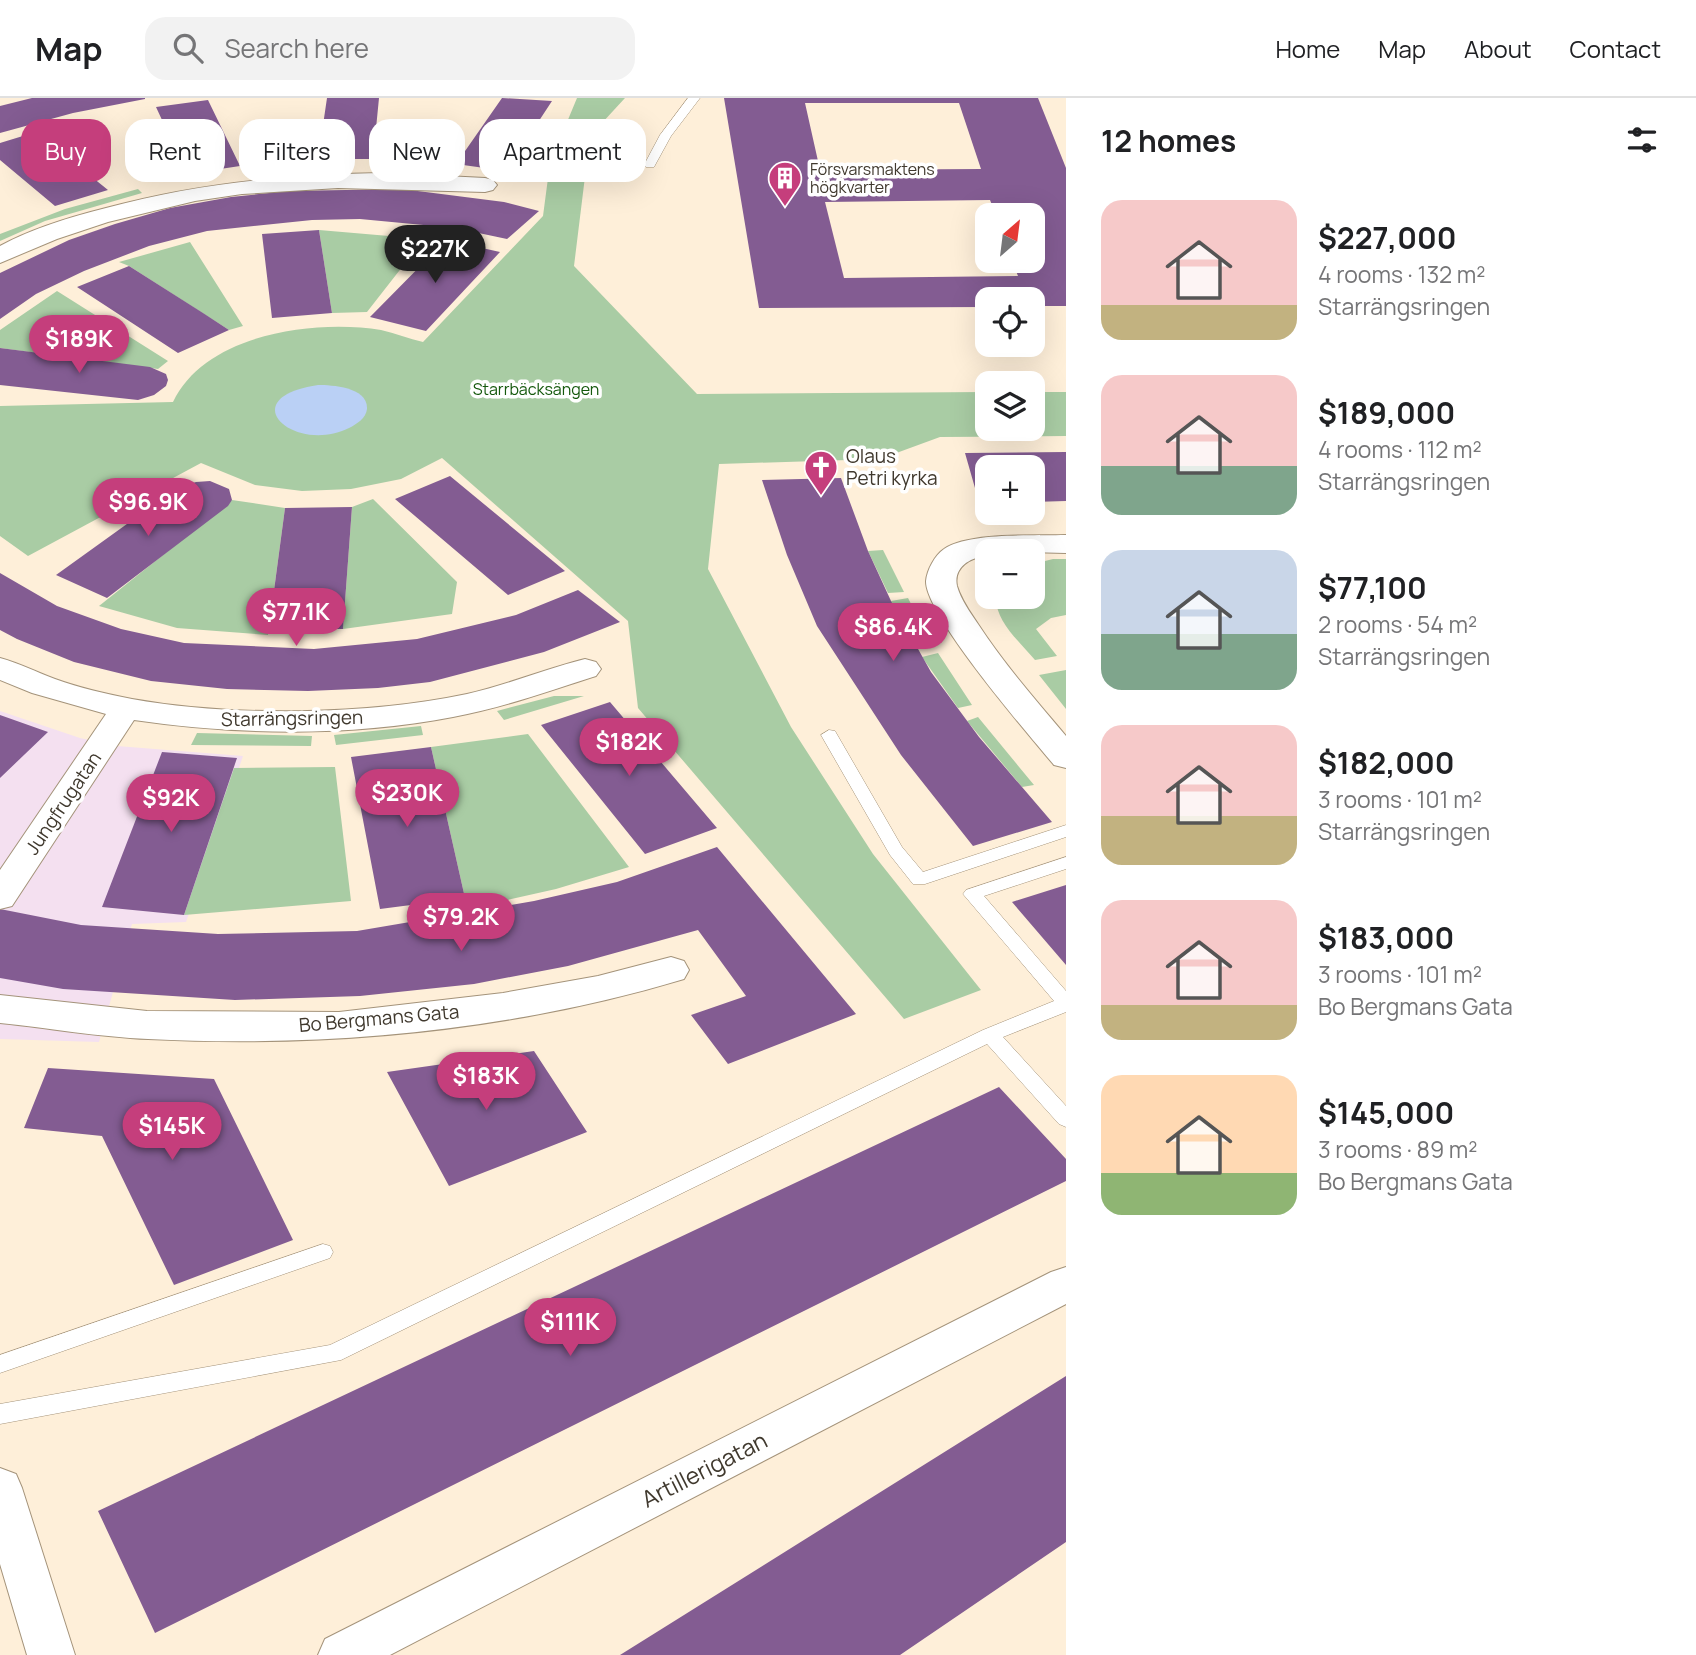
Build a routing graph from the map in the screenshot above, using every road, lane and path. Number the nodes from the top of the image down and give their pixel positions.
1 (694, 98) edge
2 (650, 165) dead end
3 (485, 185) dead end
4 (0, 256) edge
5 (1066, 544) edge
6 (0, 668) edge
7 (585, 669) dead end
8 (126, 708) junction
9 (829, 734) dead end
10 (1066, 757) edge
11 (1066, 831) edge
12 (1066, 863) edge
13 (0, 897) edge
14 (671, 970) dead end
15 (1066, 1003) edge
16 (0, 1009) edge
17 (990, 1035) junction
18 (1066, 1119) edge
19 (323, 1252) dead end
20 (1066, 1284) edge
21 (0, 1364) edge
22 (0, 1414) edge
23 (0, 1488) edge
24 (51, 1655) edge
25 (342, 1655) edge

1 - 2 lane
3 - 4 street
5 - 10 street
6 - 8 street, Starrängsringen
7 - 8 street, Starrängsringen
8 - 13 street, Jungfrugatan
9 - 11 lane
12 - 15 lane
14 - 16 street, Bo Bergmans Gata
15 - 17 lane
17 - 18 lane
17 - 22 lane
19 - 21 lane
20 - 25 street, Artillerigatan
23 - 24 street

